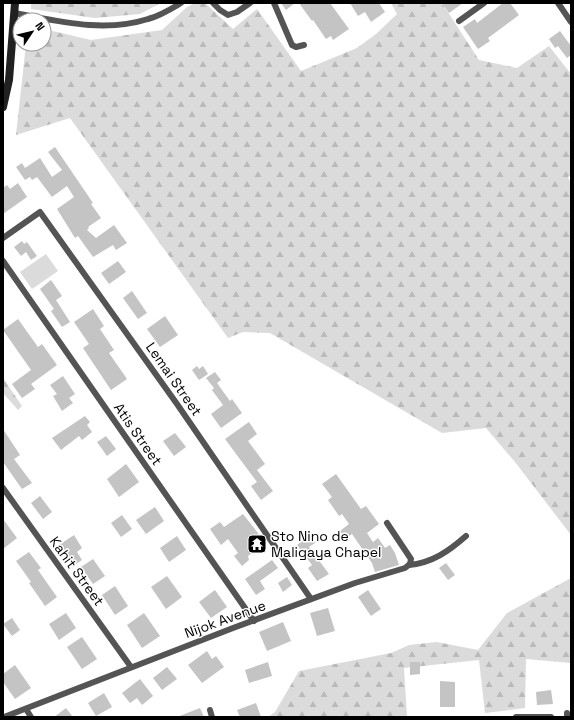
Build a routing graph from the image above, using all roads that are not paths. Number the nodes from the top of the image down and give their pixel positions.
1 (182, 3) edge
2 (213, 3) edge
3 (250, 3) edge
4 (274, 3) edge
5 (484, 3) edge
6 (558, 3) edge
7 (52, 20) edge
8 (459, 21) dead end
9 (571, 22) edge
10 (12, 40) edge
11 (304, 45) dead end
12 (3, 107) edge
13 (3, 238) edge
14 (3, 262) edge
15 (3, 488) edge
16 (387, 524) dead end
17 (466, 536) dead end
18 (409, 565) junction
19 (312, 599) junction
20 (254, 621) junction
21 (131, 668) junction
22 (26, 708) junction
23 (210, 710) dead end
24 (3, 717) edge
25 (31, 717) edge
26 (212, 717) edge
27 (516, 717) edge
28 (551, 717) edge

1 - 7 street
2 - 3 street
4 - 11 street
5 - 8 street
6 - 9 street
10 - 12 main road
13 - 19 street, Lemai Street
14 - 20 street, Atis Street
15 - 21 street, Kahit Street
16 - 18 street
17 - 18 street, Nijok Avenue
18 - 19 street, Nijok Avenue
19 - 20 street, Nijok Avenue
20 - 21 street, Nijok Avenue
21 - 22 street, Nijok Avenue
22 - 24 street, Nijok Avenue
22 - 25 street
23 - 26 street
27 - 28 street

